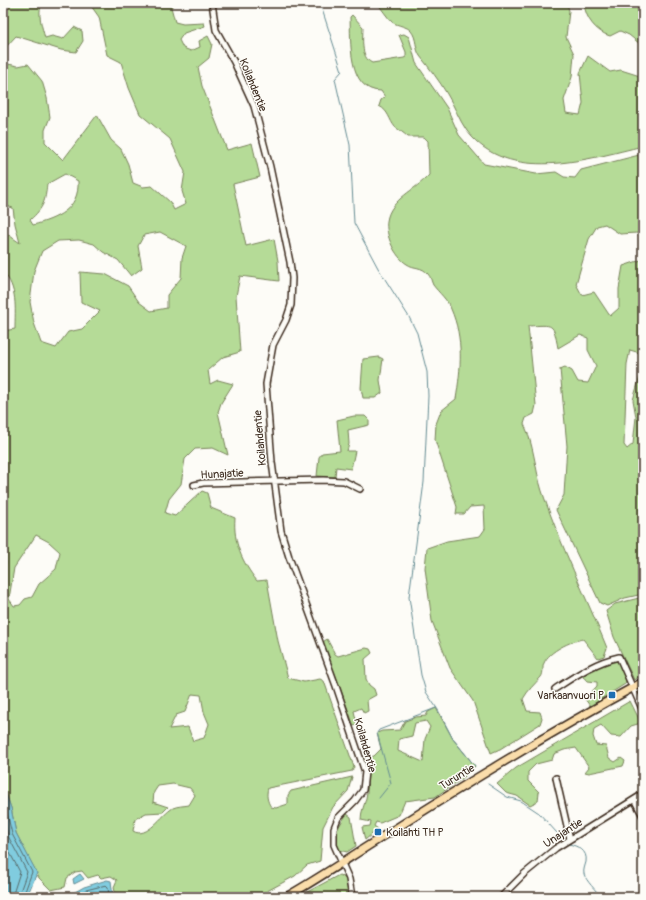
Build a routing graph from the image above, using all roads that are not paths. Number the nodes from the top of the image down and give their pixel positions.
1 (212, 3) edge
2 (274, 482) junction
3 (194, 485) dead end
4 (360, 489) dead end
5 (643, 682) edge
6 (633, 688) junction
7 (555, 690) dead end
8 (643, 711) edge
9 (556, 778) dead end
10 (643, 794) edge
11 (635, 801) junction
12 (643, 816) edge
13 (570, 839) junction
14 (342, 864) junction
15 (286, 897) edge
16 (352, 897) edge
17 (501, 897) edge

1 - 2 street, Koilahdentie
2 - 3 street, Hunajatie
2 - 4 street, Hunajatie
2 - 14 street, Koilahdentie
5 - 6 highway, Turuntie
6 - 7 street
6 - 8 street
6 - 14 highway, Turuntie
9 - 13 street
10 - 11 street, Unajantie
11 - 12 street
11 - 13 street, Unajantie
13 - 17 street, Unajantie
14 - 15 highway, Turuntie
14 - 16 street, Koilahdentie

